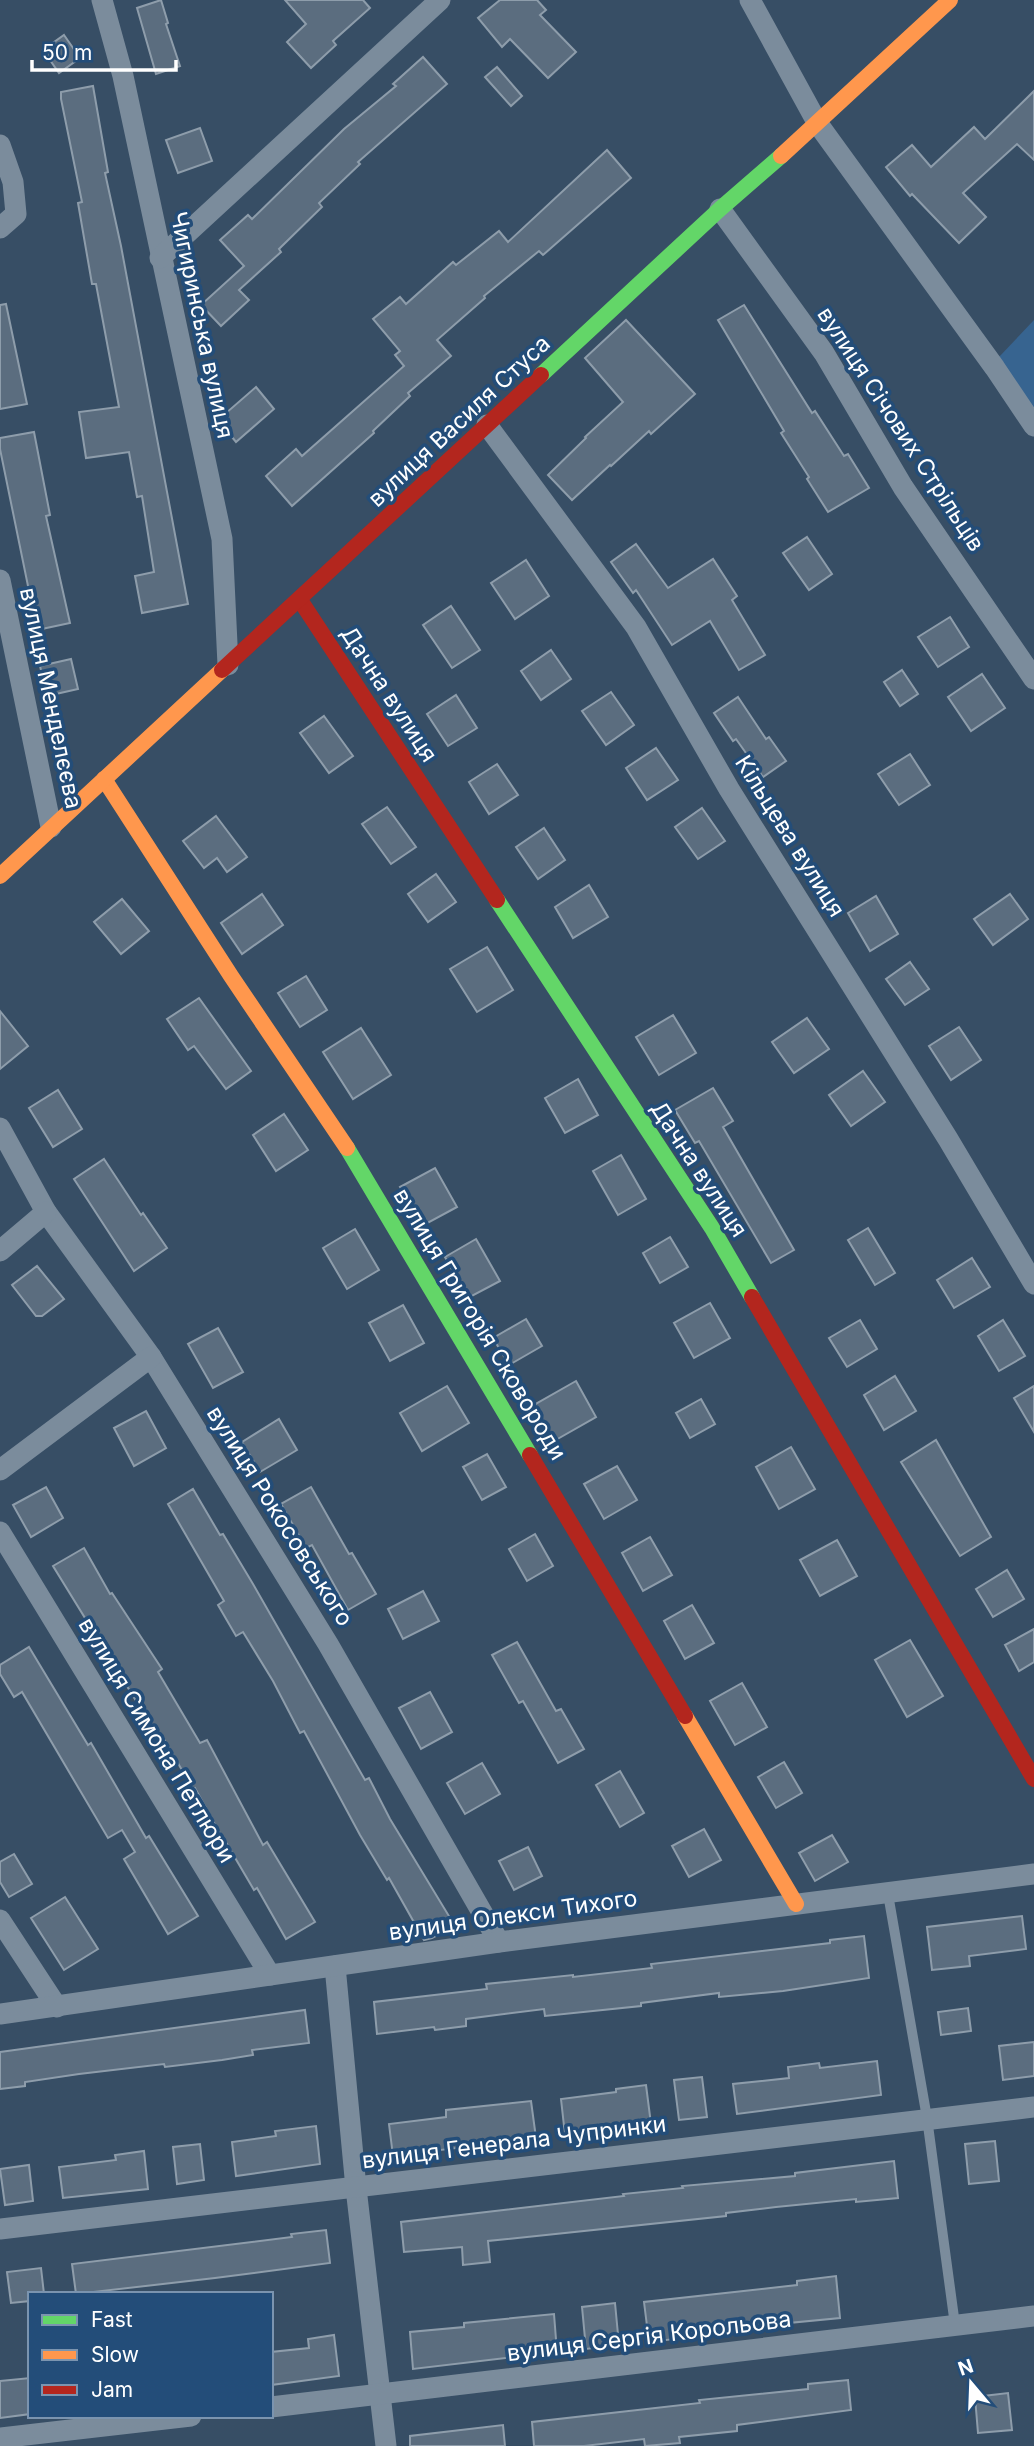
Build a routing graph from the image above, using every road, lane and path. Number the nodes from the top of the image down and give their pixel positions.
1 (102, 0) edge
2 (440, 0) edge
3 (750, 0) edge
4 (950, 0) edge
5 (818, 124) junction
6 (0, 145) edge
7 (720, 209) junction
8 (0, 228) edge
9 (160, 258) junction
10 (487, 425) junction
11 (1034, 426) edge
12 (0, 580) edge
13 (300, 600) junction
14 (228, 665) junction
15 (9, 666) edge
16 (1034, 679) edge
17 (104, 779) junction
18 (51, 827) junction
19 (0, 876) edge
20 (0, 1128) edge
21 (46, 1212) junction
22 (0, 1251) edge
23 (1033, 1279) edge
24 (151, 1357) junction
25 (0, 1470) edge
26 (0, 1532) edge
27 (1034, 1779) edge
28 (1034, 1874) edge
29 (888, 1894) junction
30 (796, 1904) junction
31 (0, 1920) edge
32 (499, 1942) junction
33 (335, 1966) junction
34 (270, 1976) junction
35 (57, 2007) junction
36 (0, 2014) edge
37 (1034, 2107) edge
38 (927, 2118) junction
39 (356, 2188) junction
40 (0, 2229) edge
41 (1034, 2316) edge
42 (955, 2325) junction
43 (381, 2395) junction
44 (273, 2407) edge
45 (174, 2418) edge
46 (0, 2438) edge
47 (386, 2446) edge

1 - 9 street, Чигиринська вулиця
2 - 9 street
3 - 5 street
4 - 5 street, вулиця Василя Стуса
5 - 7 street, вулиця Василя Стуса
5 - 11 street
6 - 8 street
7 - 10 street, вулиця Василя Стуса
7 - 16 street, вулиця Січових Стрільців
9 - 14 street, Чигиринська вулиця
10 - 13 street, вулиця Василя Стуса
10 - 23 street, Кільцева вулиця
12 - 15 street, вулиця Менделєєва
13 - 14 street, вулиця Василя Стуса
13 - 27 street, Дачна вулиця
14 - 17 street, вулиця Василя Стуса
15 - 18 street, вулиця Менделєєва
17 - 18 street, вулиця Василя Стуса
17 - 30 street, вулиця Григорія Сковороди
18 - 19 street, вулиця Василя Стуса
20 - 21 street, вулиця Рокосовського
21 - 22 street
21 - 24 street, вулиця Рокосовського
24 - 25 street
24 - 32 street, вулиця Рокосовського
26 - 34 street, вулиця Симона Петлюри
28 - 29 street, вулиця Олекси Тихого
29 - 30 street, вулиця Олекси Тихого
29 - 38 lane
30 - 32 street, вулиця Олекси Тихого
31 - 35 street
32 - 33 street, вулиця Олекси Тихого
33 - 34 street, вулиця Олекси Тихого
33 - 39 street
34 - 35 street, вулиця Олекси Тихого
35 - 36 street, вулиця Олекси Тихого
37 - 38 street, вулиця Генерала Чупринки
38 - 39 street, вулиця Генерала Чупринки
38 - 42 lane
39 - 40 street, вулиця Генерала Чупринки
39 - 43 street
41 - 42 street, вулиця Сергія Корольова
42 - 43 street, вулиця Сергія Корольова
43 - 44 street, вулиця Сергія Корольова
43 - 47 street
45 - 46 street

